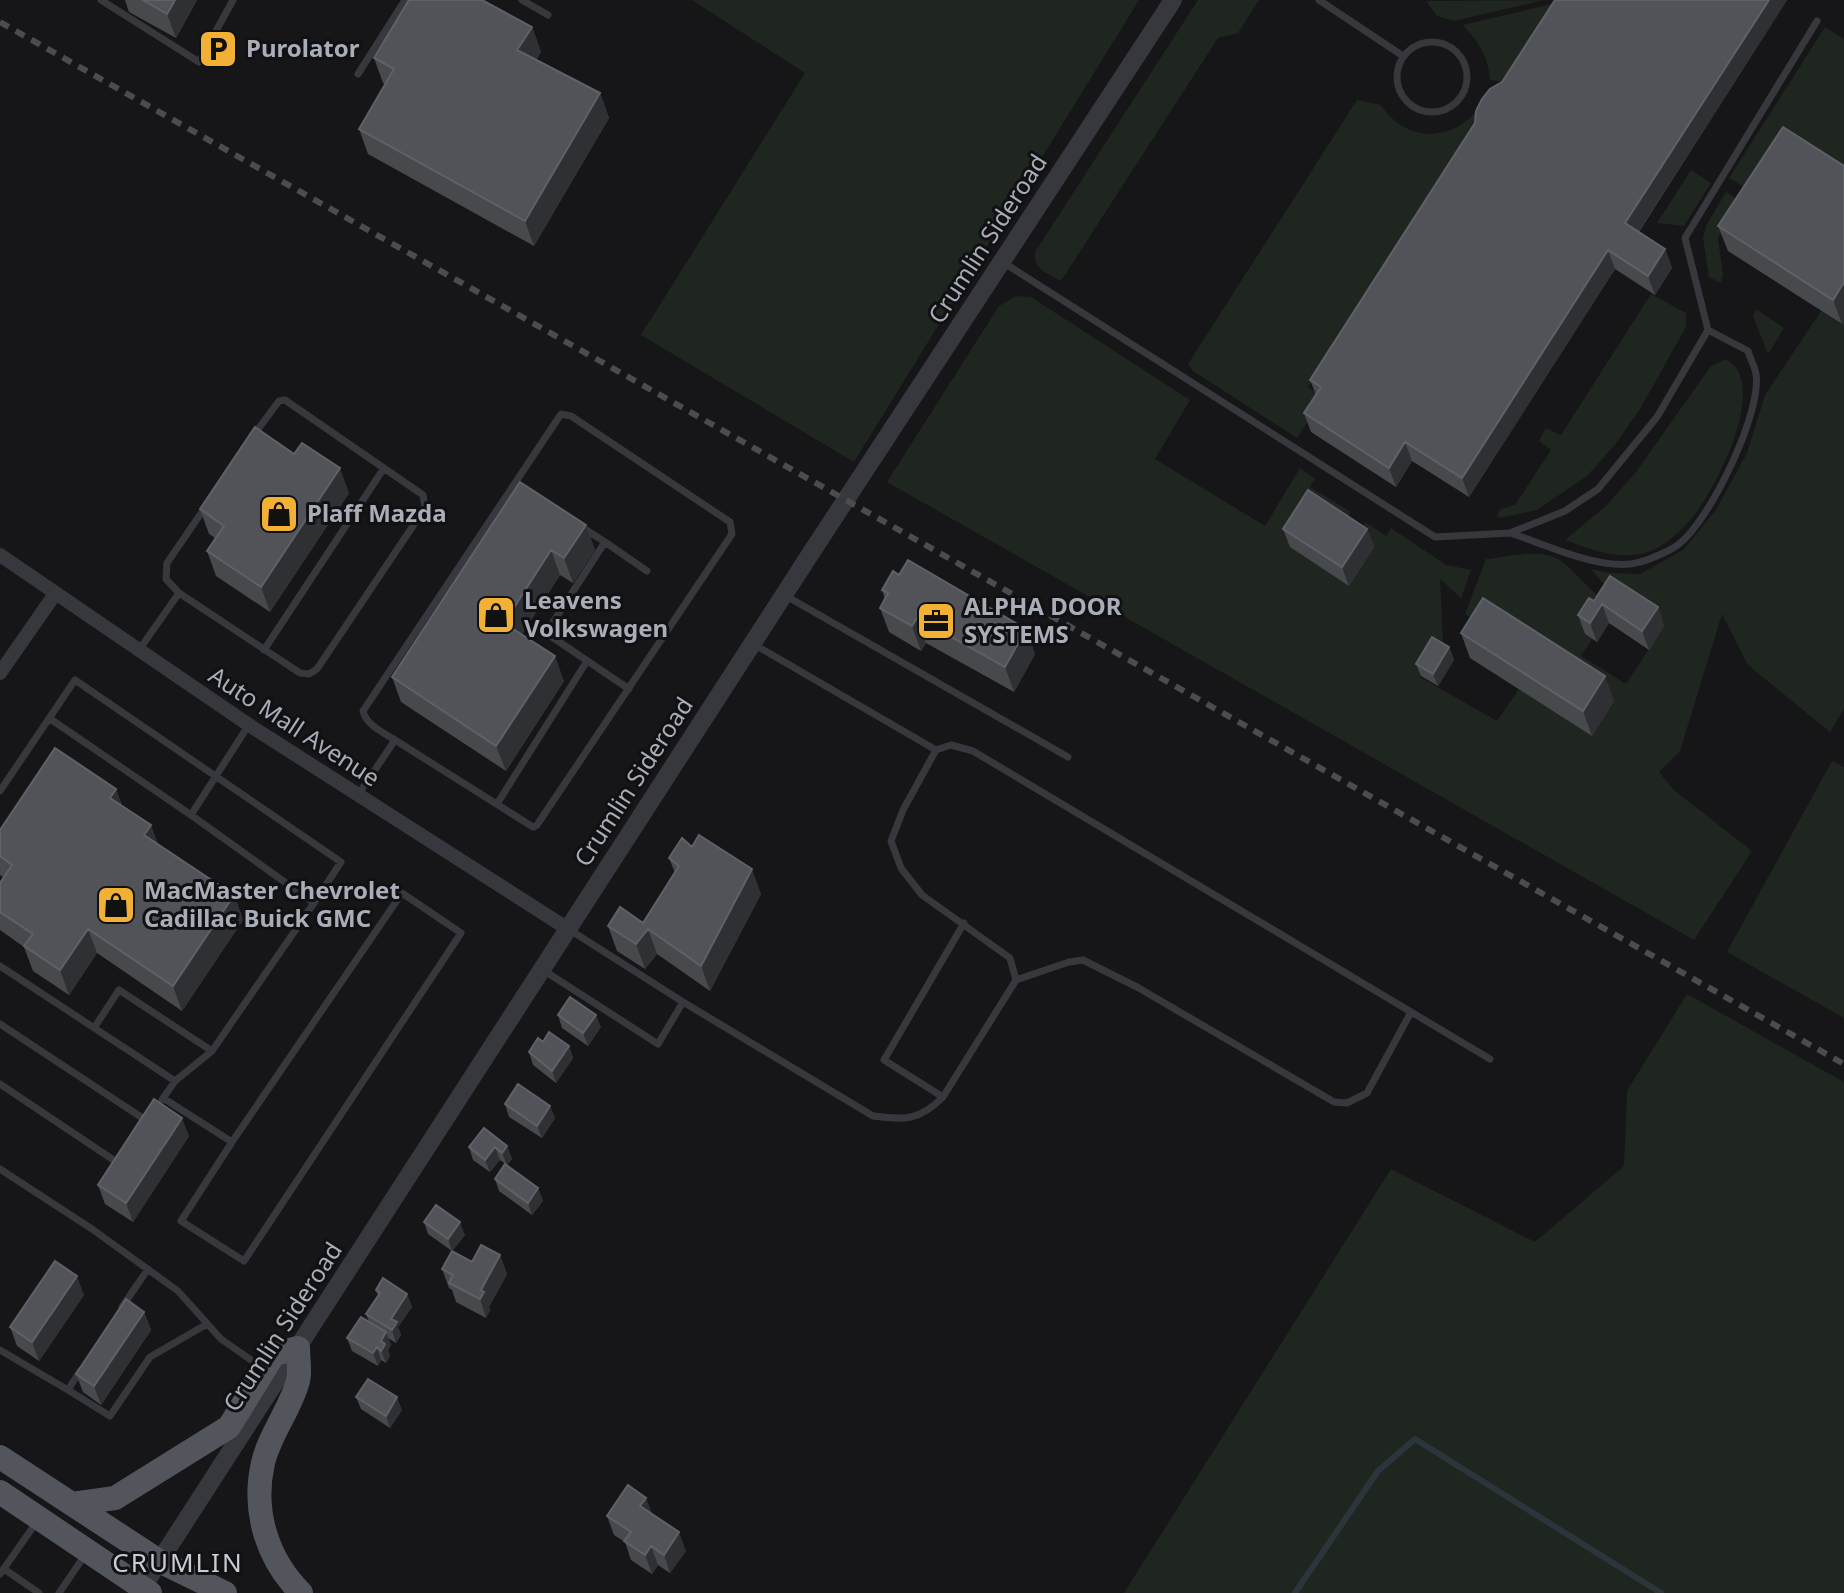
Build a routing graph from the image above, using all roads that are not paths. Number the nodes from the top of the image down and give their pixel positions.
1 (101, 0) edge
2 (233, 0) edge
3 (405, 0) edge
4 (522, 0) edge
5 (1173, 0) edge
6 (1319, 0) edge
7 (548, 15) dead end
8 (1817, 21) dead end
9 (1403, 56) junction
10 (358, 74) dead end
11 (1002, 262) junction
12 (1708, 330) junction
13 (247, 445) edge
14 (384, 468) junction
15 (516, 481) junction
16 (529, 490) edge
17 (211, 498) edge
18 (567, 516) edge
19 (1510, 533) junction
20 (605, 542) junction
21 (0, 555) edge
22 (647, 571) dead end
23 (179, 593) junction
24 (55, 594) junction
25 (784, 595) junction
26 (753, 644) junction
27 (139, 650) junction
28 (264, 650) junction
29 (587, 661) junction
30 (0, 673) edge
31 (629, 689) junction
32 (49, 718) junction
33 (249, 725) junction
34 (395, 740) junction
35 (936, 750) junction
36 (1068, 757) dead end
37 (216, 776) junction
38 (0, 791) edge
39 (358, 795) junction
40 (497, 804) junction
41 (191, 815) junction
42 (314, 903) junction
43 (964, 923) junction
44 (568, 929) junction
45 (0, 966) edge
46 (542, 969) junction
47 (1016, 980) junction
48 (683, 1002) junction
49 (1411, 1012) junction
50 (0, 1024) edge
51 (94, 1028) junction
52 (212, 1051) junction
53 (1490, 1059) dead end
54 (175, 1081) junction
55 (0, 1084) edge
56 (943, 1097) junction
57 (163, 1098) junction
58 (147, 1121) junction
59 (140, 1131) edge
60 (232, 1142) junction
61 (125, 1152) edge
62 (0, 1169) edge
63 (148, 1269) junction
64 (116, 1317) edge
65 (207, 1324) junction
66 (298, 1348) junction
67 (0, 1350) edge
68 (84, 1366) edge
69 (263, 1368) junction
70 (68, 1390) junction
71 (0, 1457) edge
72 (0, 1492) edge
73 (72, 1504) junction
74 (39, 1518) junction
75 (87, 1552) junction
76 (159, 1561) junction
77 (2, 1571) edge
78 (143, 1592) edge
79 (39, 1593) edge
80 (59, 1593) edge
81 (225, 1593) edge
82 (301, 1593) edge

1 - 2 lane
3 - 10 lane
4 - 7 lane
5 - 11 street, Crumlin Sideroad
6 - 9 lane
8 - 12 lane
9 - 9 lane
11 - 19 lane
11 - 25 street, Crumlin Sideroad
12 - 19 lane
12 - 19 lane
13 - 14 lane
14 - 28 lane
14 - 28 lane
15 - 16 lane
15 - 31 lane
15 - 34 lane
17 - 23 lane
18 - 20 lane
20 - 22 lane
20 - 29 lane
21 - 24 street, Auto Mall Avenue
23 - 27 lane
23 - 28 lane
24 - 27 street, Auto Mall Avenue
24 - 30 street
25 - 26 street, Crumlin Sideroad
25 - 36 lane
26 - 35 lane
26 - 44 street, Crumlin Sideroad
27 - 33 street, Auto Mall Avenue
29 - 31 lane
29 - 40 lane
31 - 40 lane
32 - 37 lane
32 - 38 lane
32 - 41 lane
33 - 37 lane
33 - 39 street, Auto Mall Avenue
34 - 39 lane
34 - 40 lane
35 - 43 lane
35 - 49 lane
37 - 41 lane
37 - 42 lane
39 - 44 street, Auto Mall Avenue
41 - 42 lane
42 - 52 lane
43 - 47 lane
43 - 56 lane
44 - 46 street, Crumlin Sideroad
44 - 48 lane
45 - 51 lane
46 - 48 lane
46 - 66 street, Crumlin Sideroad
47 - 49 lane
47 - 56 lane
48 - 56 lane
49 - 53 lane
50 - 58 lane
51 - 52 lane
51 - 54 lane
52 - 54 lane
54 - 57 lane
55 - 61 lane
57 - 58 lane
57 - 60 lane
58 - 59 lane
60 - 60 lane
62 - 63 lane
63 - 64 lane
63 - 65 lane
65 - 69 lane
65 - 70 lane
66 - 69 main road
66 - 76 street, Crumlin Sideroad
66 - 82 main road
67 - 70 lane
68 - 70 lane
69 - 73 main road
71 - 73 main road
72 - 74 main road
73 - 76 main road
74 - 75 main road
74 - 77 lane
75 - 78 main road
75 - 80 lane
76 - 78 street, Crumlin Sideroad
76 - 81 main road
77 - 79 lane

